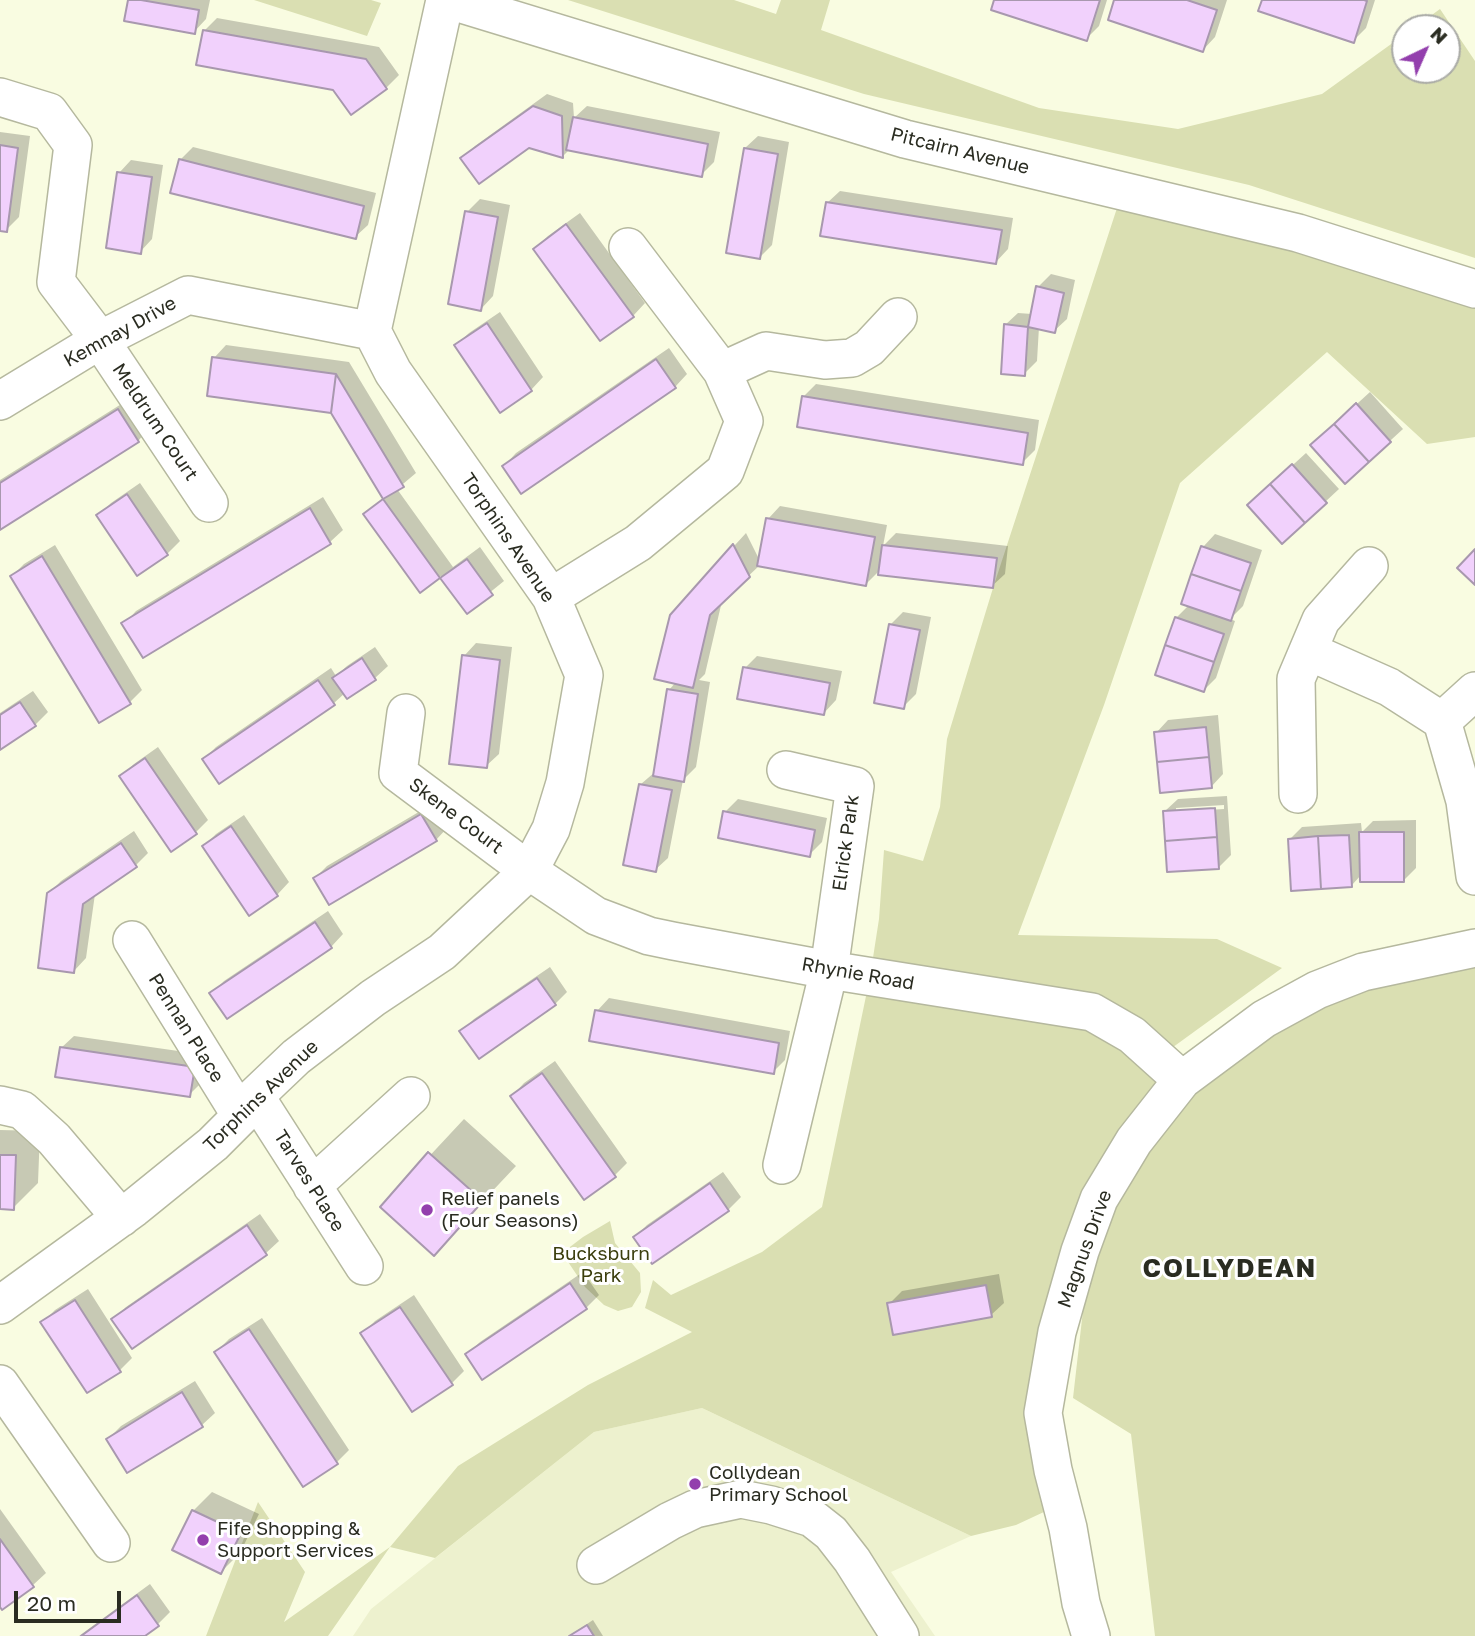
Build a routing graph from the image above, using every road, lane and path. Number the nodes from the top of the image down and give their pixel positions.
1 (447, 0) edge
2 (0, 97) edge
3 (628, 247) dead end
4 (1475, 289) edge
5 (898, 317) dead end
6 (372, 331) junction
7 (100, 340) junction
8 (722, 370) junction
9 (0, 401) edge
10 (209, 503) dead end
11 (1369, 566) dead end
12 (551, 597) junction
13 (1308, 651) junction
14 (1475, 691) edge
15 (406, 713) dead end
16 (1441, 721) junction
17 (786, 770) dead end
18 (1298, 794) dead end
19 (529, 871) junction
20 (1475, 876) edge
21 (132, 940) dead end
22 (1475, 948) edge
23 (829, 970) junction
24 (1182, 1080) junction
25 (411, 1096) dead end
26 (0, 1105) edge
27 (248, 1106) junction
28 (782, 1165) dead end
29 (312, 1186) junction
30 (121, 1218) junction
31 (363, 1266) dead end
32 (0, 1306) edge
33 (0, 1384) edge
34 (111, 1543) dead end
35 (596, 1565) dead end
36 (900, 1636) edge
37 (1091, 1636) edge

1 - 4 street, Pitcairn Avenue
1 - 6 street
2 - 7 street, Meldrum Court
3 - 8 street
5 - 8 street
6 - 7 street, Kemnay Drive
6 - 12 street, Torphins Avenue
7 - 9 street, Kemnay Drive
7 - 10 street, Meldrum Court
8 - 12 street
11 - 13 street
12 - 19 street, Torphins Avenue
13 - 16 street
13 - 18 street
14 - 16 street
15 - 19 street, Skene Court
16 - 20 street
17 - 23 street, Elrick Park
19 - 23 street, Rhynie Road
19 - 27 street, Torphins Avenue
21 - 27 street, Pennan Place
22 - 24 street, Magnus Drive
23 - 24 street, Rhynie Road
23 - 28 street
24 - 37 street, Magnus Drive
25 - 29 street
26 - 30 street
27 - 29 street, Tarves Place
27 - 30 street, Torphins Avenue
29 - 31 street, Tarves Place
30 - 32 street, Torphins Avenue
33 - 34 street
35 - 36 street

